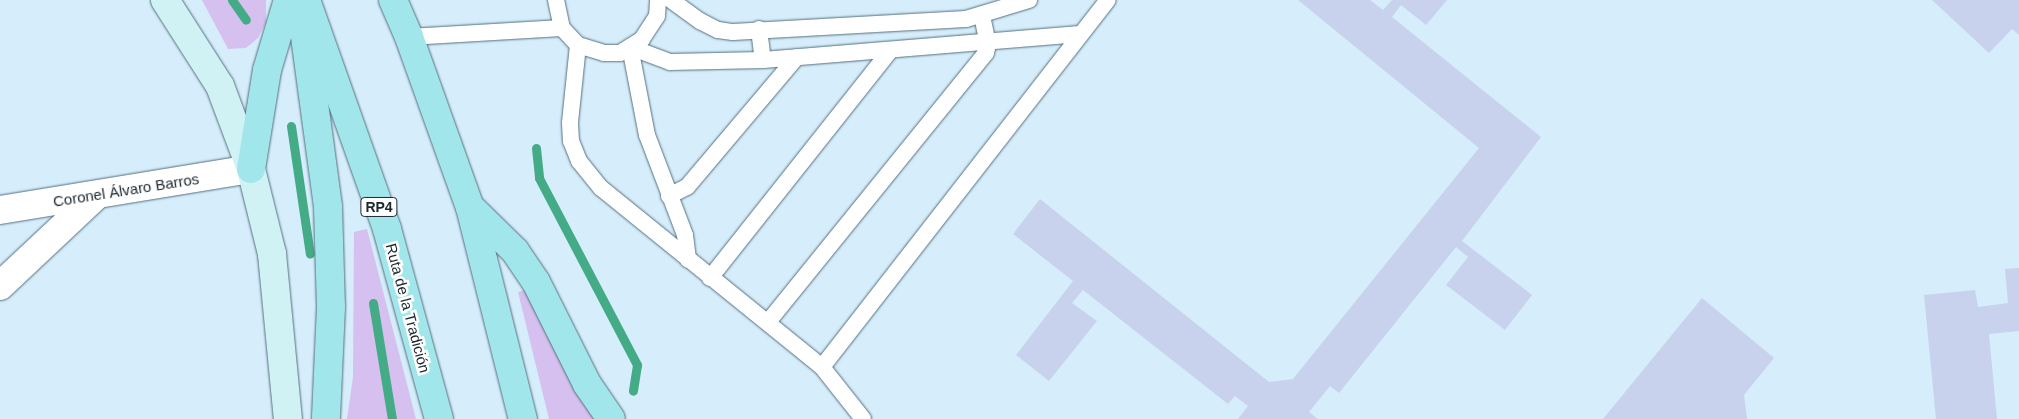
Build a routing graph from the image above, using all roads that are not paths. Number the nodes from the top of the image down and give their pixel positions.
1 (164, 0) edge
2 (288, 0) edge
3 (300, 0) edge
4 (306, 0) edge
5 (393, 0) edge
6 (556, 0) edge
7 (658, 0) edge
8 (671, 0) edge
9 (1030, 0) edge
10 (1108, 0) edge
11 (982, 15) junction
12 (562, 28) junction
13 (759, 29) junction
14 (1080, 34) junction
15 (410, 37) junction
16 (578, 44) junction
17 (988, 44) junction
18 (630, 47) junction
19 (889, 52) junction
20 (797, 57) junction
21 (764, 60) junction
22 (251, 169) junction
23 (96, 196) junction
24 (669, 196) junction
25 (470, 207) junction
26 (0, 210) edge
27 (688, 260) junction
28 (710, 278) junction
29 (0, 286) edge
30 (768, 322) junction
31 (822, 367) junction
32 (288, 419) edge
33 (326, 419) edge
34 (439, 419) edge
35 (523, 419) edge
36 (611, 419) edge
37 (863, 419) edge

1 - 22 main road
2 - 22 main road
3 - 33 main road
4 - 34 main road, Ruta de la Tradición / RP4
5 - 15 main road
6 - 12 lane
7 - 18 lane
8 - 13 lane
9 - 11 lane
10 - 14 lane
11 - 13 lane
11 - 17 lane
12 - 15 lane
12 - 16 lane
13 - 21 lane
14 - 17 lane
14 - 31 lane
15 - 25 main road
16 - 18 lane
16 - 27 lane
17 - 19 lane
17 - 30 lane
18 - 21 lane
18 - 24 lane
19 - 20 lane
19 - 28 lane
20 - 21 lane
20 - 24 lane
22 - 23 street, Coronel Álvaro Barros
22 - 32 main road
23 - 26 street, Coronel Álvaro Barros
23 - 29 street
24 - 27 lane
25 - 35 main road
25 - 36 main road
27 - 28 lane
28 - 30 lane
30 - 31 lane
31 - 37 lane

